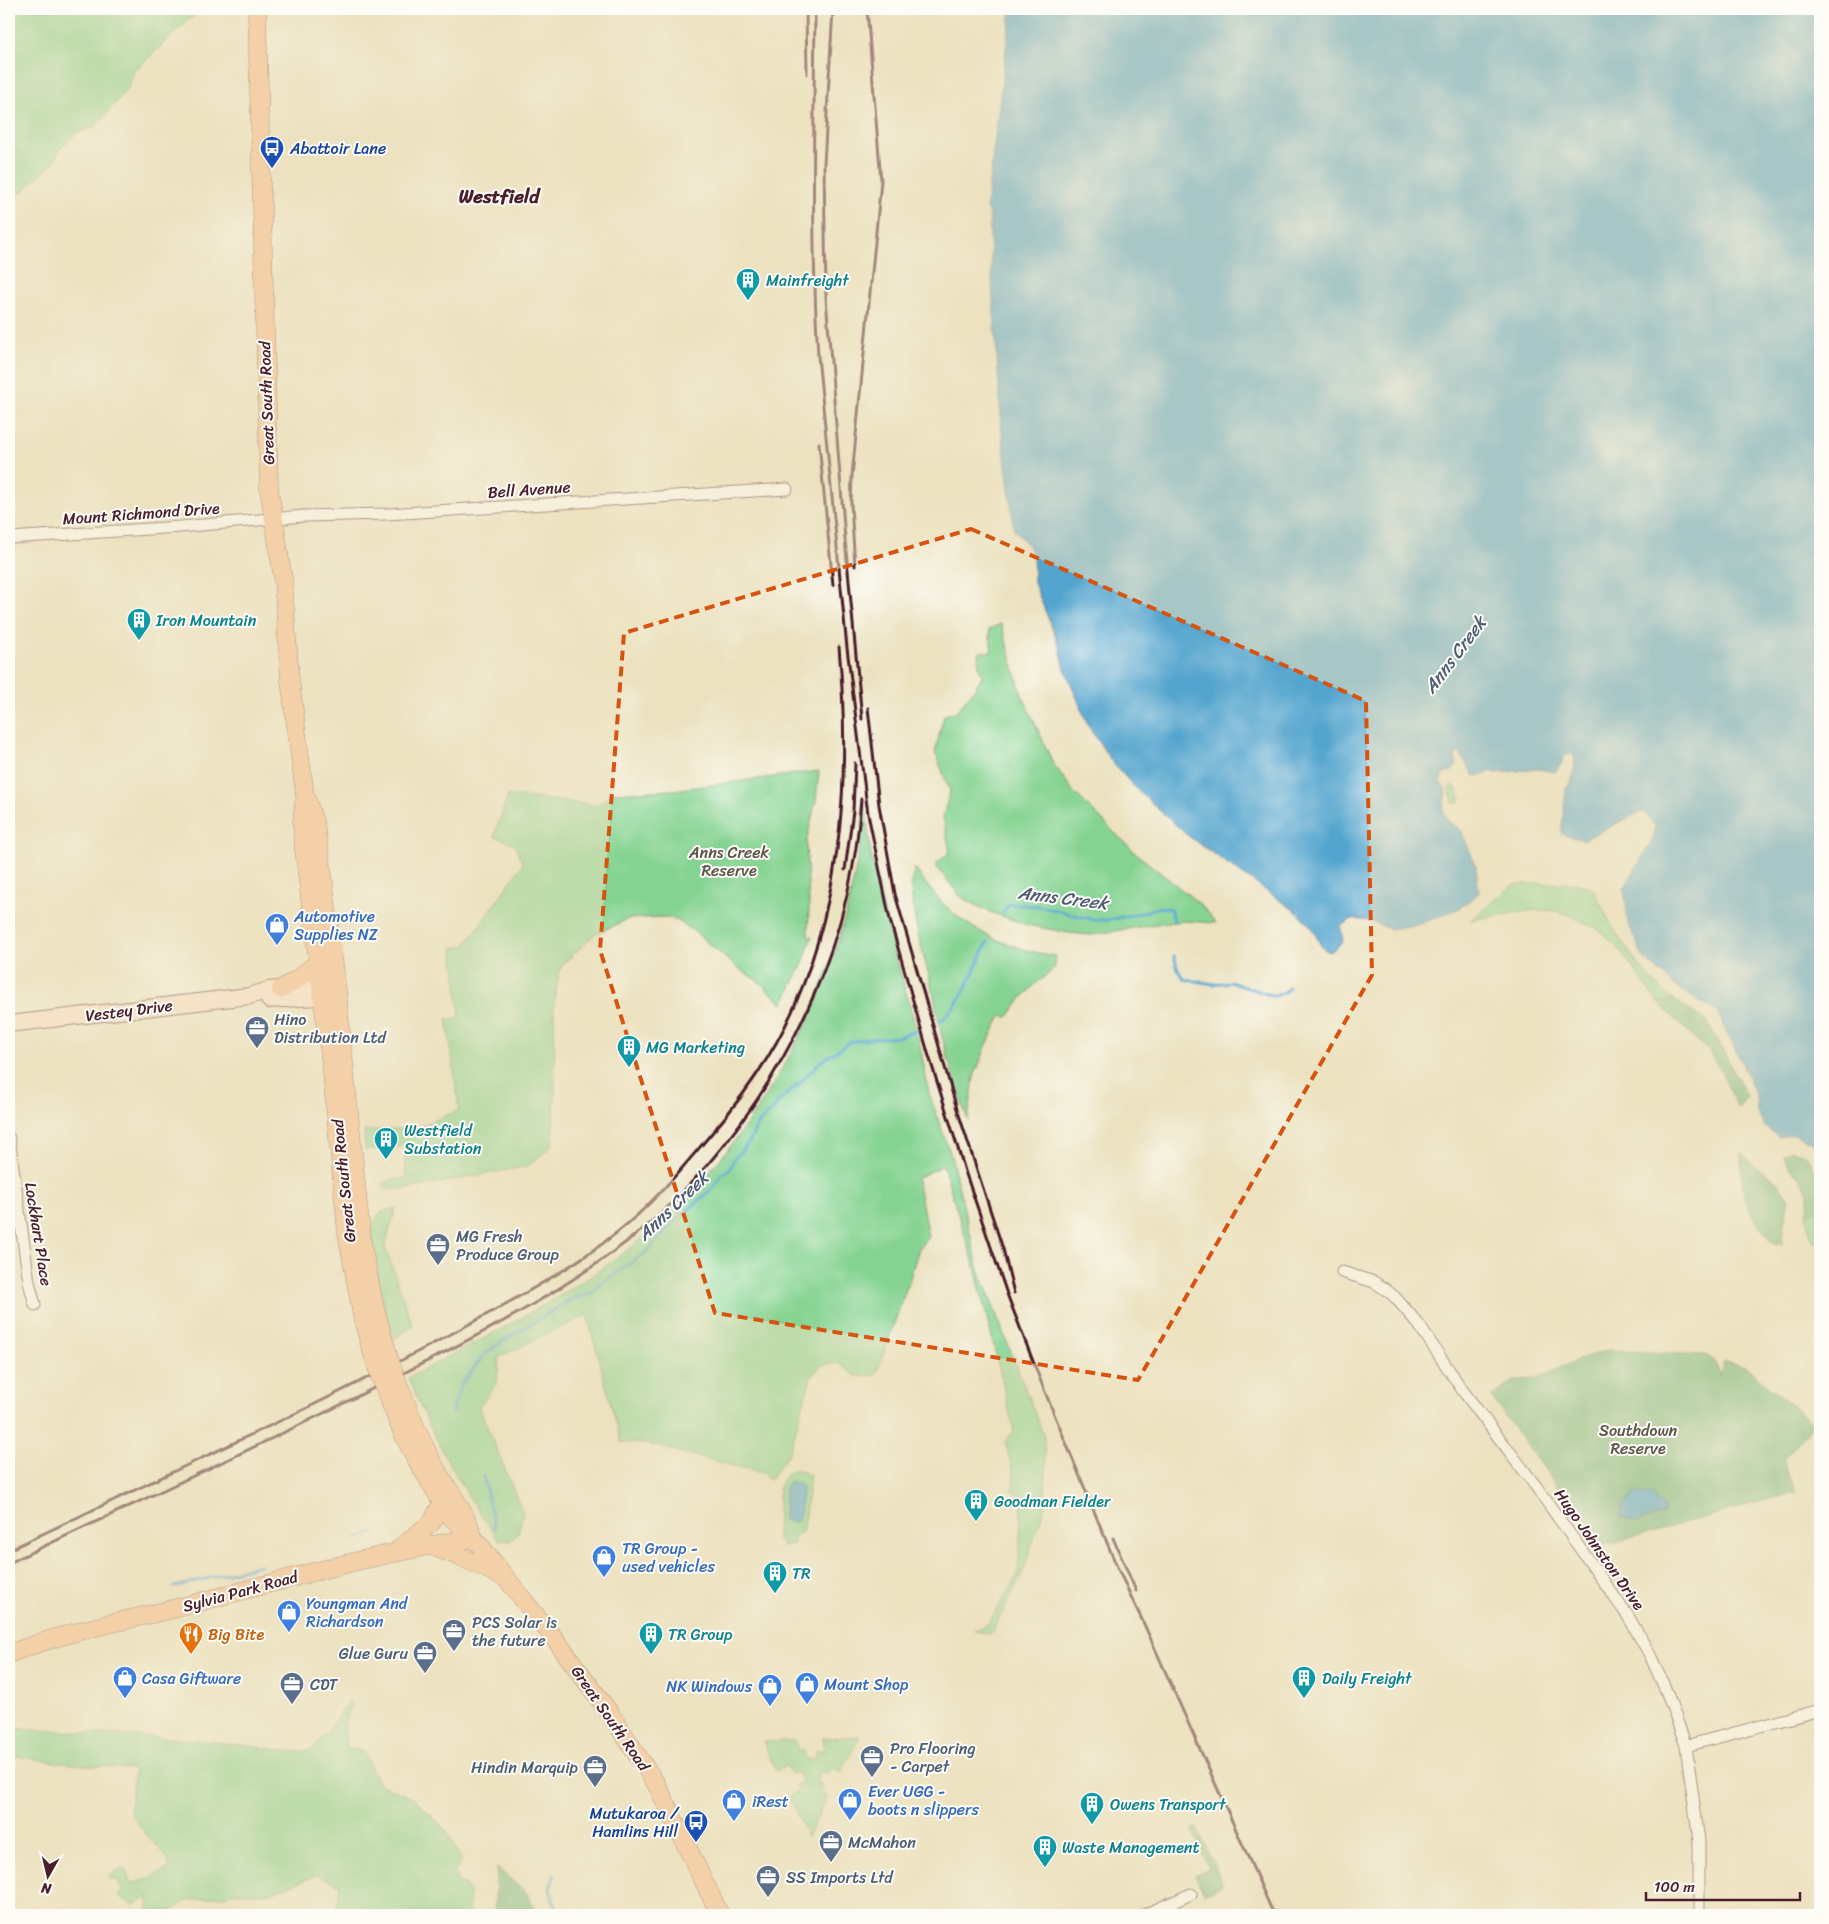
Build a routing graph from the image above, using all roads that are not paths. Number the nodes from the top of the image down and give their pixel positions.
1 (257, 9) edge
2 (786, 489) dead end
3 (274, 519) junction
4 (9, 538) edge
5 (305, 795) junction
6 (318, 962) junction
7 (281, 989) junction
8 (329, 990) junction
9 (249, 996) junction
10 (9, 1024) edge
11 (9, 1138) edge
12 (1342, 1272) dead end
13 (35, 1305) dead end
14 (391, 1386) junction
15 (442, 1503) junction
16 (474, 1538) junction
17 (428, 1545) junction
18 (394, 1552) junction
19 (504, 1578) junction
20 (9, 1654) edge
21 (1820, 1710) edge
22 (1686, 1746) junction
23 (1191, 1894) dead end
24 (720, 1915) edge
25 (1144, 1915) edge
26 (1699, 1915) edge

1 - 3 main road, Great South Road
2 - 3 street, Bell Avenue
3 - 4 street, Mount Richmond Drive
3 - 5 main road, Great South Road
5 - 6 main road, Great South Road
5 - 8 main road, Great South Road
6 - 7 main road
6 - 8 main road, Great South Road
7 - 8 street, Vestey Drive
7 - 9 street, Vestey Drive
8 - 9 street, Vestey Drive
8 - 14 main road, Great South Road, bridge
9 - 10 street, Vestey Drive
11 - 13 street, Lockhart Place
12 - 22 street, Hugo Johnston Drive
14 - 15 main road, Great South Road
14 - 16 main road, Great South Road
15 - 16 main road, Great South Road
15 - 18 main road
16 - 17 main road, Sylvia Park Road
16 - 19 main road, Great South Road
17 - 18 main road, Sylvia Park Road
17 - 19 main road
18 - 20 main road, Sylvia Park Road
19 - 24 main road, Great South Road
21 - 22 street
22 - 26 street, Hugo Johnston Drive
23 - 25 street

